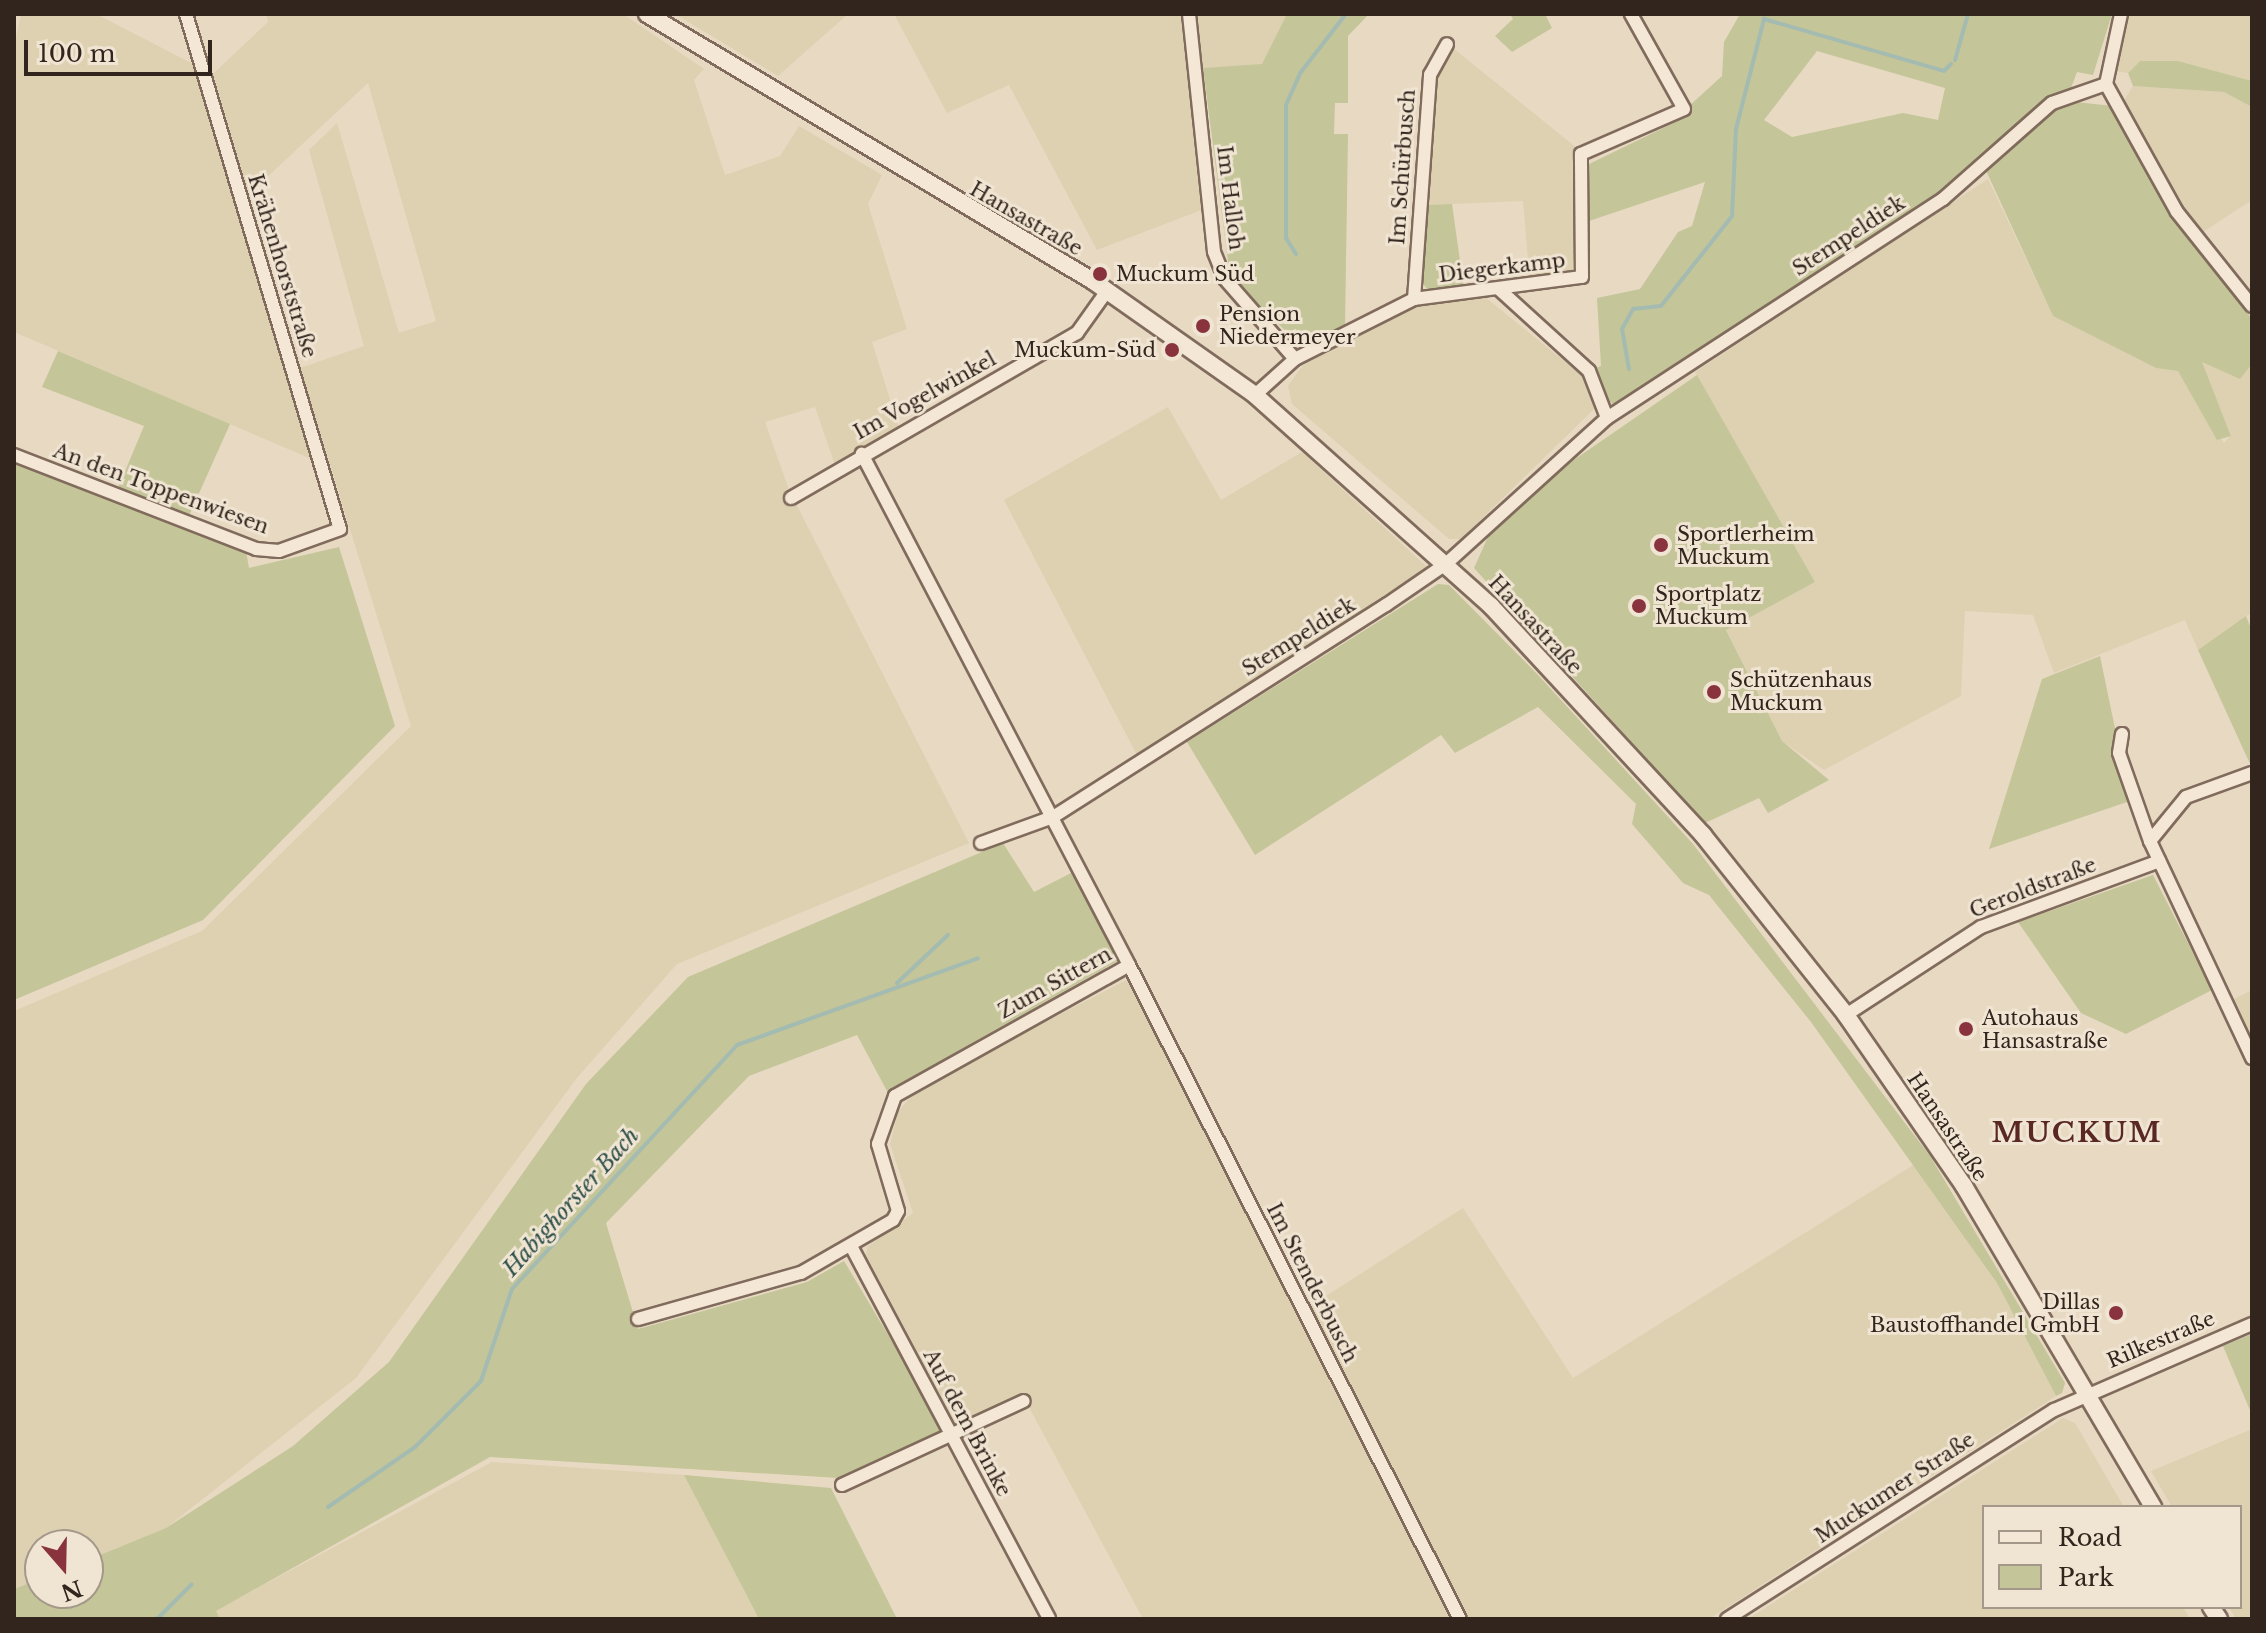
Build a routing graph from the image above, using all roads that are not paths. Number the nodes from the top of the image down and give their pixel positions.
1 (186, 14) edge
2 (647, 14) edge
3 (1189, 14) edge
4 (1631, 14) edge
5 (2121, 14) edge
6 (1447, 44) dead end
7 (2106, 84) junction
8 (1500, 290) junction
9 (1107, 291) junction
10 (1414, 299) junction
11 (2252, 306) edge
12 (1295, 359) junction
13 (1255, 395) junction
14 (1607, 418) junction
15 (862, 454) junction
16 (14, 455) edge
17 (791, 498) dead end
18 (340, 529) joint
19 (1447, 563) junction
20 (2122, 734) dead end
21 (2252, 773) edge
22 (1053, 817) junction
23 (2150, 841) junction
24 (981, 843) dead end
25 (2159, 861) junction
26 (1129, 965) junction
27 (1846, 1015) junction
28 (2252, 1058) edge
29 (851, 1246) junction
30 (638, 1319) dead end
31 (2252, 1324) edge
32 (2087, 1394) junction
33 (1024, 1401) dead end
34 (951, 1436) junction
35 (842, 1485) dead end
36 (2152, 1505) edge
37 (1049, 1619) edge
38 (1460, 1619) edge
39 (1727, 1619) edge

1 - 18 street, Krähenhorststraße
2 - 9 main road, Hansastraße
3 - 12 street, Im Halloh
4 - 8 street, Diegerkamp
5 - 7 street
6 - 10 street, Im Schürbusch
7 - 11 street
7 - 14 street, Stempeldiek
8 - 10 street, Diegerkamp
8 - 14 street
9 - 13 main road, Hansastraße
9 - 15 street, Im Vogelwinkel
10 - 12 street, Diegerkamp
12 - 13 street, Diegerkamp
13 - 19 main road, Hansastraße
14 - 19 street, Stempeldiek
15 - 17 street, Im Vogelwinkel
15 - 22 street, Zum Sittern
16 - 18 street, An den Toppenwiesen
19 - 22 street, Stempeldiek
19 - 27 main road, Hansastraße
20 - 23 street
21 - 23 street
22 - 24 street, Stempeldiek
22 - 26 street, Zum Sittern
23 - 25 street
25 - 27 street, Geroldstraße
25 - 28 street
26 - 29 street, Zum Sittern
26 - 38 street, Im Stenderbusch
27 - 32 main road, Hansastraße
29 - 30 street, Zum Sittern
29 - 34 street, Auf dem Brinke
31 - 32 street, Rilkestraße
32 - 36 main road, Hansastraße
32 - 39 street, Muckumer Straße
33 - 34 street
34 - 35 street
34 - 37 street, Auf dem Brinke

